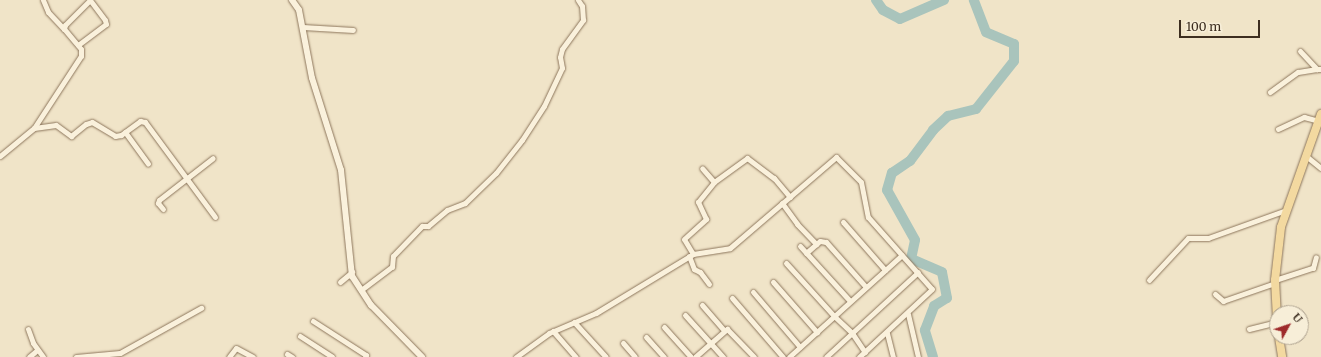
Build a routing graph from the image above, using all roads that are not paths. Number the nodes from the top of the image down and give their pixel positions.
1 (43, 0) edge
2 (90, 0) edge
3 (292, 0) edge
4 (578, 0) edge
5 (303, 27) junction
6 (64, 29) junction
7 (353, 30) dead end
8 (78, 45) junction
9 (1300, 51) dead end
10 (1319, 69) edge
11 (1270, 92) dead end
12 (1320, 118) edge
13 (34, 128) junction
14 (1278, 129) dead end
15 (125, 132) junction
16 (0, 156) edge
17 (1306, 156) junction
18 (214, 158) dead end
19 (148, 164) dead end
20 (702, 168) dead end
21 (1321, 168) edge
22 (188, 178) junction
23 (714, 182) junction
24 (790, 196) junction
25 (782, 203) junction
26 (163, 209) dead end
27 (1286, 210) junction
28 (215, 217) dead end
29 (843, 222) dead end
30 (816, 244) junction
31 (800, 246) dead end
32 (806, 253) junction
33 (691, 255) junction
34 (902, 255) junction
35 (1316, 257) dead end
36 (786, 263) dead end
37 (885, 270) junction
38 (352, 272) junction
39 (918, 272) junction
40 (1149, 280) dead end
41 (1275, 281) junction
42 (340, 282) dead end
43 (773, 282) dead end
44 (709, 284) dead end
45 (866, 287) junction
46 (360, 290) junction
47 (753, 292) dead end
48 (1215, 294) dead end
49 (732, 298) dead end
50 (850, 301) junction
51 (702, 304) dead end
52 (1276, 305) edge
53 (200, 308) dead end
54 (908, 314) junction
55 (685, 315) dead end
56 (834, 316) junction
57 (313, 321) dead end
58 (574, 322) junction
59 (1269, 324) edge
60 (664, 327) dead end
61 (28, 329) dead end
62 (1249, 329) dead end
63 (724, 330) junction
64 (553, 331) junction
65 (817, 332) junction
66 (852, 333) junction
67 (887, 333) junction
68 (300, 336) dead end
69 (646, 336) dead end
70 (711, 343) junction
71 (624, 344) dead end
72 (1280, 345) edge
73 (800, 346) junction
74 (37, 350) junction
75 (867, 351) junction
76 (287, 354) dead end
77 (367, 356) edge
78 (29, 357) edge
79 (42, 357) edge
80 (76, 357) edge
81 (229, 357) edge
82 (253, 357) edge
83 (292, 357) edge
84 (332, 357) edge
85 (422, 357) edge
86 (516, 357) edge
87 (576, 357) edge
88 (606, 357) edge
89 (635, 357) edge
90 (664, 357) edge
91 (691, 357) edge
92 (696, 357) edge
93 (724, 357) edge
94 (754, 357) edge
95 (783, 357) edge
96 (789, 357) edge
97 (826, 357) edge
98 (859, 357) edge
99 (870, 357) edge
100 (893, 357) edge
101 (918, 357) edge
102 (1282, 357) edge

1 - 6 street
2 - 6 street
2 - 8 street
3 - 5 street
4 - 46 street
5 - 7 street
5 - 38 street
6 - 8 street
8 - 13 street
9 - 10 street
10 - 11 street
12 - 14 street
12 - 17 main road
13 - 15 street
13 - 16 street
15 - 19 street
15 - 22 street
17 - 21 street
17 - 27 main road
18 - 22 street
20 - 23 street
22 - 26 street
22 - 28 street
23 - 24 street
23 - 33 street
24 - 25 street
24 - 34 street
25 - 30 street
25 - 33 street
27 - 40 street
27 - 41 main road
29 - 37 street
30 - 32 street
30 - 45 street
31 - 32 street
32 - 50 street
33 - 44 street
33 - 58 street
34 - 37 street
34 - 39 street
35 - 41 street
36 - 56 street
37 - 45 street
38 - 42 street
38 - 46 street
39 - 54 street
39 - 66 street
41 - 48 street
41 - 52 main road
43 - 65 street
45 - 50 street
46 - 85 street
47 - 73 street
49 - 95 street
50 - 56 street
51 - 63 street
53 - 80 street
54 - 67 street
54 - 101 street
55 - 70 street
56 - 65 street
56 - 66 street
57 - 77 street
58 - 64 street
58 - 88 street
59 - 62 street
60 - 91 street
61 - 74 street
63 - 70 street
63 - 94 street
64 - 86 street
64 - 87 street
65 - 73 street
66 - 75 street
66 - 97 street
67 - 75 street
67 - 100 street
68 - 84 street
69 - 90 street
70 - 92 street
70 - 93 street
71 - 89 street
72 - 102 main road
73 - 96 street
74 - 78 street
74 - 79 street
75 - 98 street
75 - 99 street
76 - 83 street
81 - 82 street

